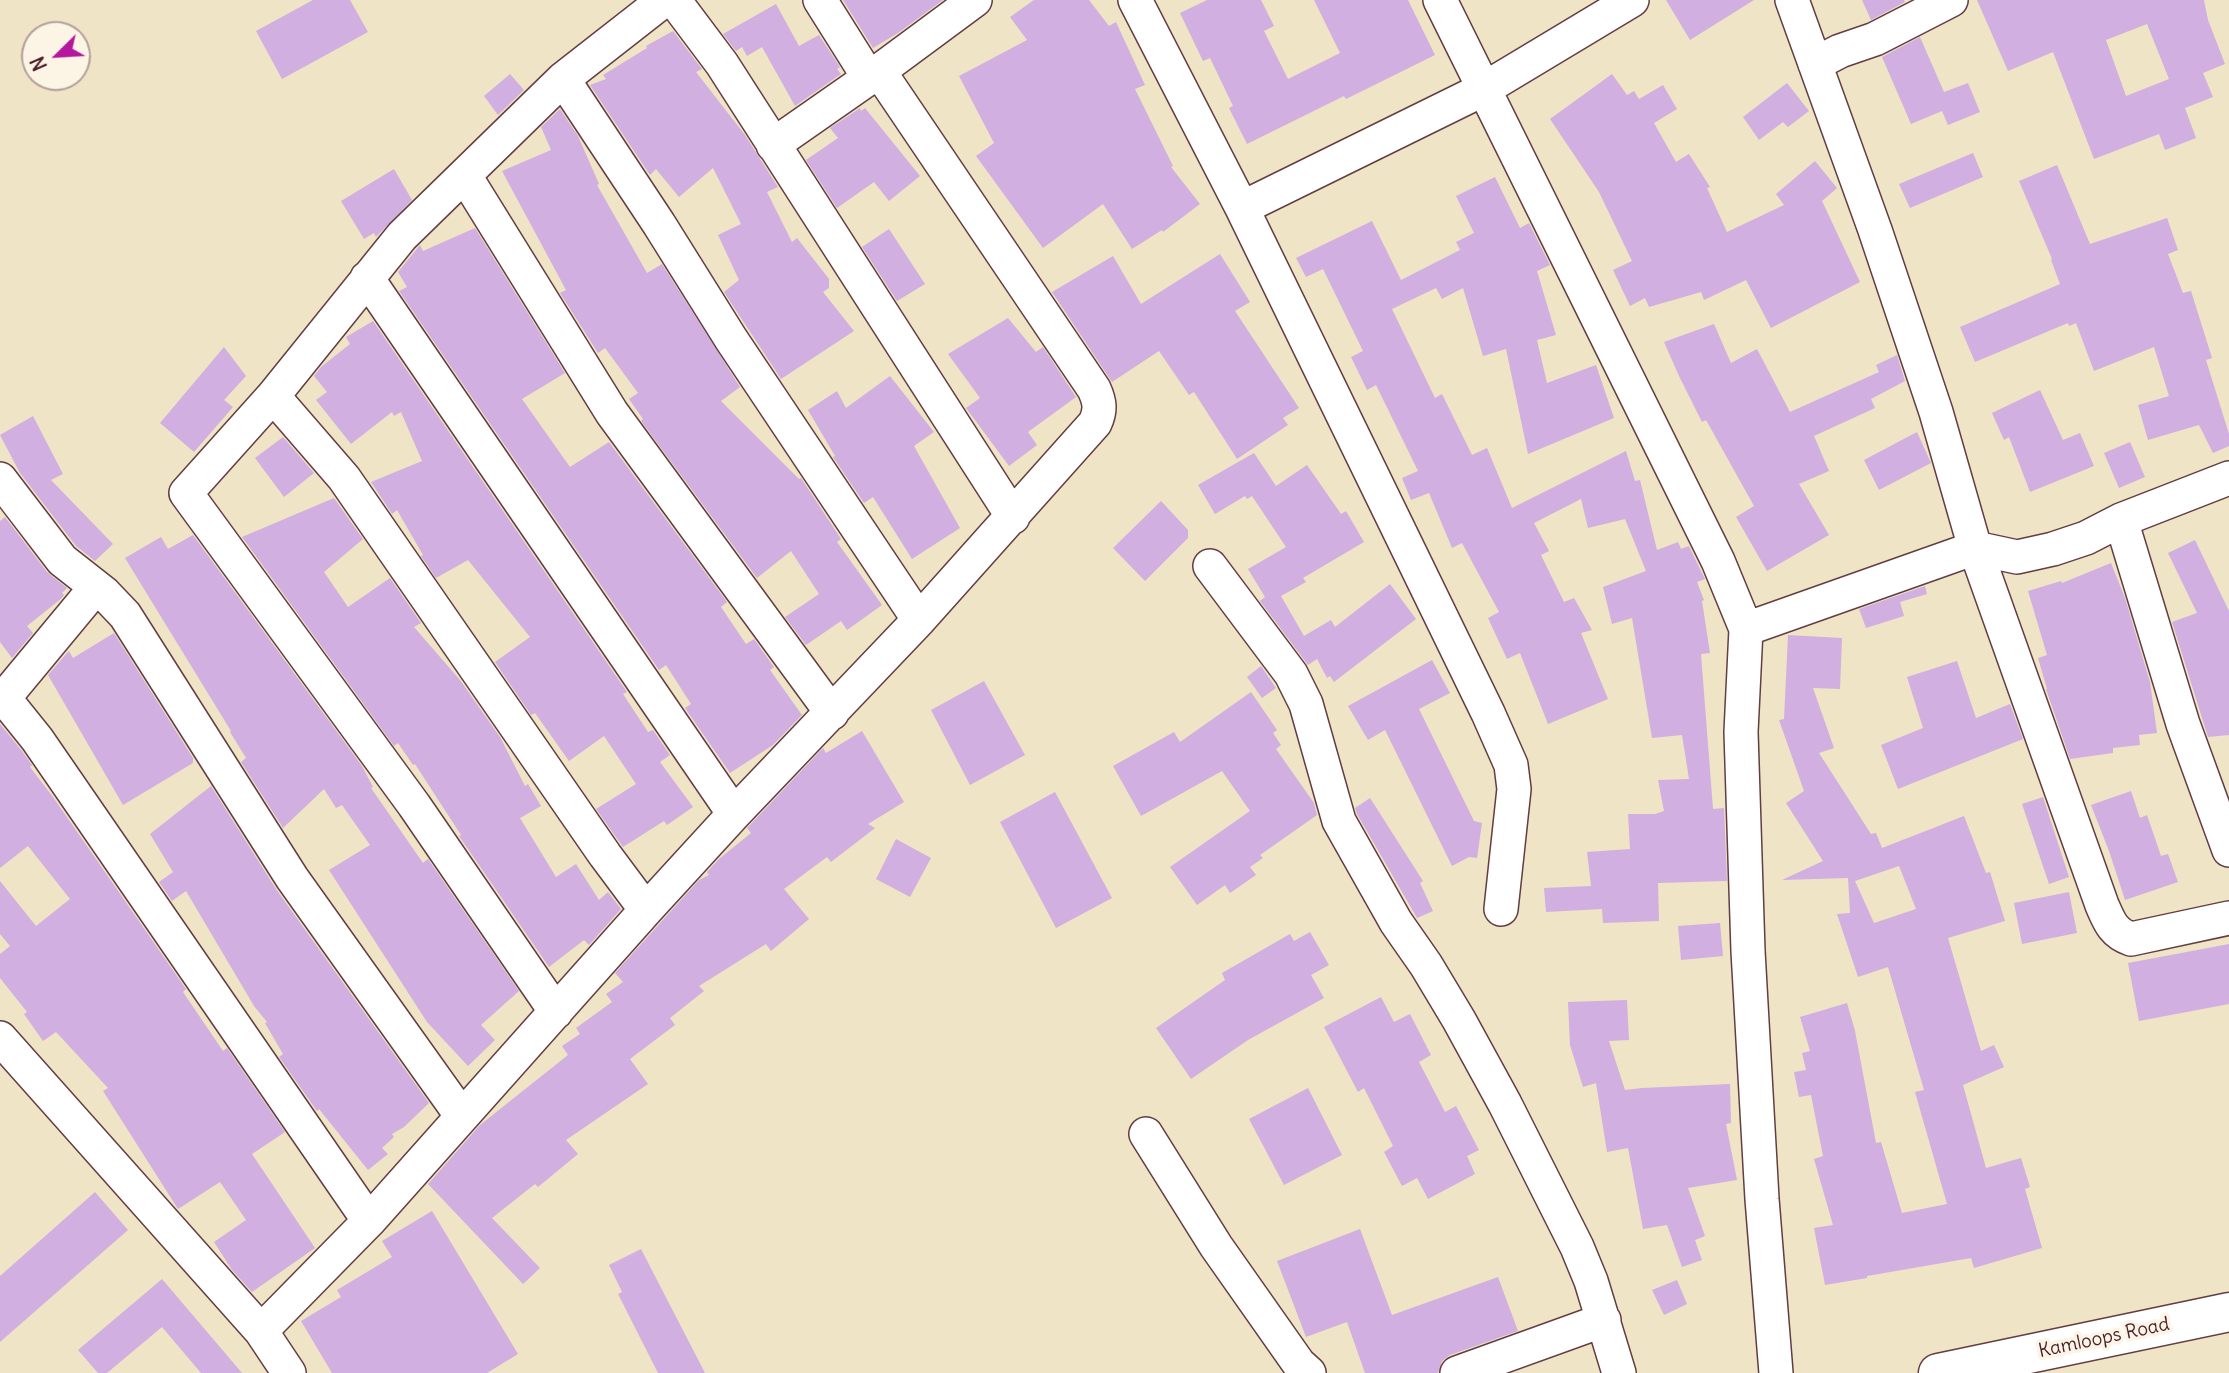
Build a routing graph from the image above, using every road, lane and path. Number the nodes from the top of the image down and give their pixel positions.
1 (664, 0) edge
2 (674, 0) edge
3 (820, 0) edge
4 (975, 0) edge
5 (1135, 0) edge
6 (1440, 0) edge
7 (1632, 0) edge
8 (1792, 0) edge
9 (1951, 0) edge
10 (1815, 64) junction
11 (874, 74) junction
12 (563, 79) junction
13 (1484, 89) junction
14 (773, 145) junction
15 (465, 176) junction
16 (1242, 208) junction
17 (367, 278) junction
18 (273, 396) junction
19 (2229, 478) edge
20 (0, 479) edge
21 (1013, 517) junction
22 (2121, 520) junction
23 (1975, 548) junction
24 (1210, 566) dead end
25 (96, 587) junction
26 (919, 620) junction
27 (1746, 629) junction
28 (2, 700) edge
29 (832, 713) junction
30 (734, 814) junction
31 (2229, 850) edge
32 (1501, 909) dead end
33 (646, 910) junction
34 (2229, 918) edge
35 (556, 1013) junction
36 (0, 1038) edge
37 (461, 1115) junction
38 (1146, 1134) dead end
39 (369, 1220) junction
40 (2229, 1312) edge
41 (1604, 1320) junction
42 (261, 1331) junction
43 (289, 1373) edge
44 (1308, 1373) edge
45 (1457, 1373) edge
46 (1619, 1373) edge
47 (1776, 1373) edge
48 (1938, 1373) edge

1 - 12 street
2 - 14 street
3 - 11 street
4 - 11 street
5 - 16 street
6 - 13 street
7 - 13 street
8 - 10 street
9 - 10 street
10 - 23 street
11 - 14 street
11 - 21 street
12 - 15 street
12 - 26 street
13 - 16 street
13 - 27 street
14 - 21 street
15 - 17 street
15 - 29 street
16 - 32 street
17 - 18 street
17 - 30 street
18 - 33 street
18 - 35 street
19 - 22 street
20 - 25 street
21 - 26 street
22 - 23 street
22 - 31 street
23 - 27 street
23 - 34 street
24 - 41 street
25 - 28 street
25 - 37 street
26 - 29 street
27 - 47 street
28 - 39 street
29 - 30 street
30 - 33 street
33 - 35 street
35 - 37 street
36 - 42 street
37 - 39 street
38 - 44 street
39 - 42 street
40 - 48 main road, Kamloops Road
41 - 45 street
41 - 46 street
42 - 43 street

